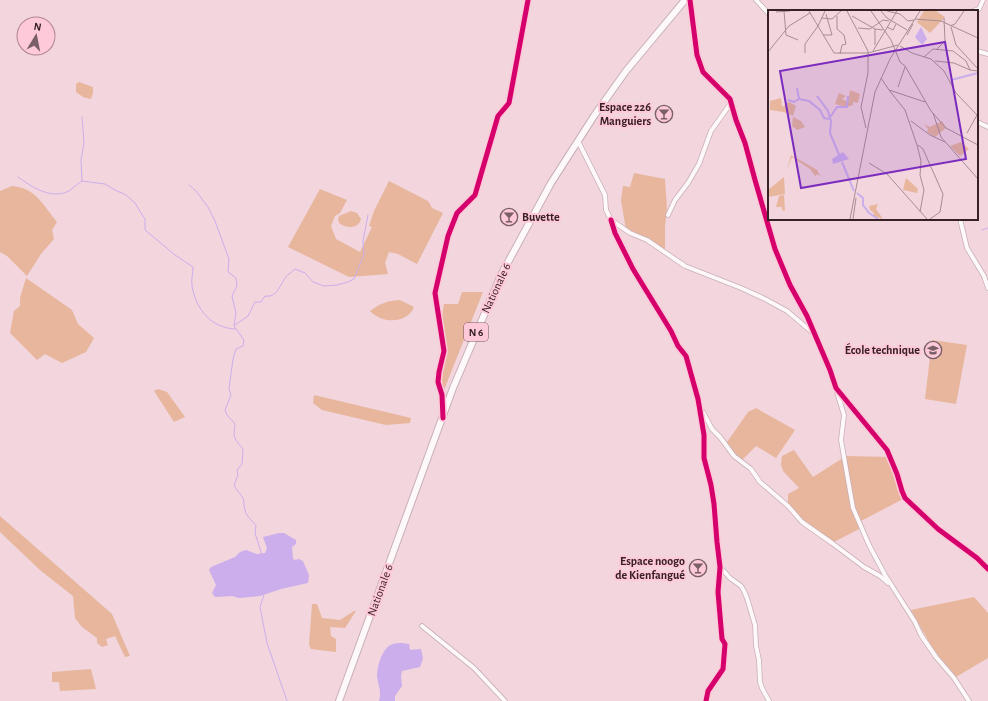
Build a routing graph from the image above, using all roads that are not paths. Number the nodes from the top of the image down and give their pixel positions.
1 (528, 0) edge
2 (685, 0) edge
3 (695, 0) edge
4 (756, 0) edge
5 (983, 0) edge
6 (690, 2) edge
7 (976, 10) edge
8 (768, 13) edge
9 (978, 51) edge
10 (988, 54) edge
11 (731, 103) junction
12 (978, 122) edge
13 (988, 126) edge
14 (578, 141) junction
15 (668, 215) dead end
16 (611, 220) junction
17 (960, 220) edge
18 (988, 288) edge
19 (814, 334) junction
20 (836, 388) junction
21 (701, 408) junction
22 (443, 418) junction
23 (720, 567) junction
24 (988, 569) edge
25 (892, 587) junction
26 (422, 626) dead end
27 (339, 701) edge
28 (505, 701) edge
29 (706, 701) edge
30 (769, 701) edge
31 (970, 701) edge

1 - 22 street
2 - 14 main road, Nationale 6 / N 6
3 - 6 street
4 - 8 street
5 - 7 street
6 - 11 street
9 - 10 street
11 - 15 street
11 - 19 street
12 - 13 street
14 - 16 street
14 - 22 main road, Nationale 6 / N 6
16 - 19 street
16 - 21 street
17 - 18 street
19 - 20 street
20 - 24 street
20 - 25 street
21 - 23 street
21 - 25 street
22 - 27 main road, Nationale 6 / N 6
23 - 29 street
23 - 30 street
25 - 31 street
26 - 28 street

